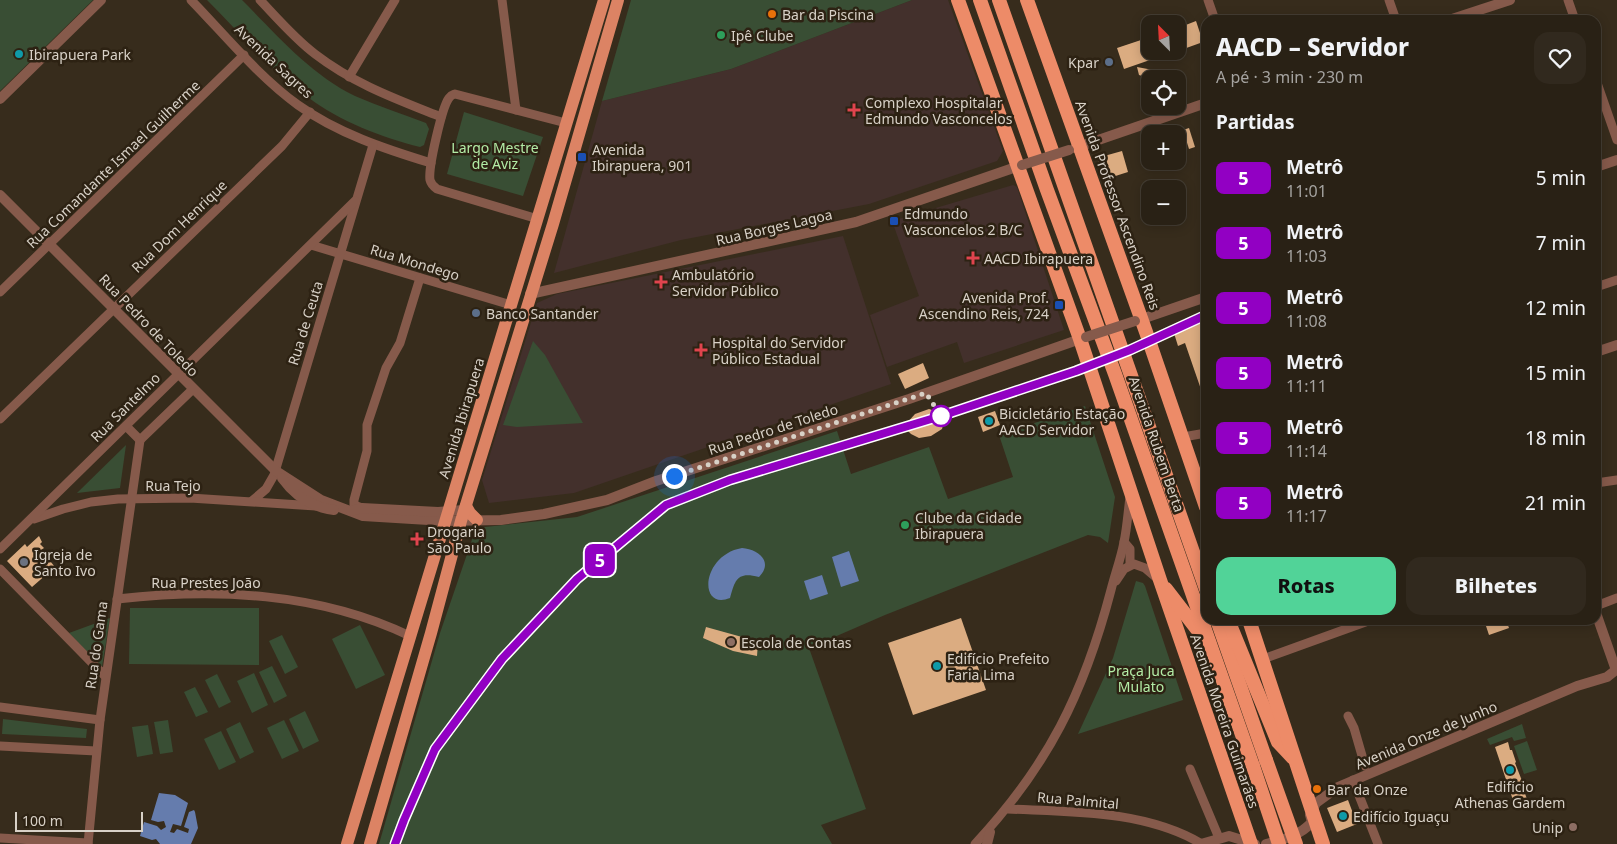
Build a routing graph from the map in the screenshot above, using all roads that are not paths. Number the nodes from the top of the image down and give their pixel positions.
1 (101, 0) edge
2 (190, 0) edge
3 (260, 0) edge
4 (395, 0) edge
5 (502, 0) edge
6 (604, 0) edge
7 (618, 0) edge
8 (958, 0) edge
9 (980, 0) edge
10 (999, 0) edge
11 (1027, 0) edge
12 (1208, 0) edge
13 (1390, 0) edge
14 (1510, 0) edge
15 (1568, 0) edge
16 (1213, 15) edge
17 (1394, 15) edge
18 (1464, 15) edge
19 (1573, 15) edge
20 (244, 55) junction
21 (349, 77) junction
22 (1601, 94) edge
23 (0, 99) edge
24 (1201, 105) edge
25 (516, 110) junction
26 (310, 112) junction
27 (442, 117) junction
28 (566, 123) junction
29 (1617, 140) edge
30 (373, 145) junction
31 (1074, 148) junction
32 (1617, 160) edge
33 (431, 163) junction
34 (1601, 165) edge
35 (1020, 166) junction
36 (0, 195) edge
37 (355, 202) junction
38 (538, 219) junction
39 (50, 244) junction
40 (311, 245) junction
41 (340, 253) junction
42 (521, 272) junction
43 (420, 278) junction
44 (1617, 280) edge
45 (1601, 285) edge
46 (0, 292) edge
47 (530, 294) junction
48 (1201, 299) edge
49 (511, 305) junction
50 (113, 308) junction
51 (1138, 320) junction
52 (1083, 338) junction
53 (1617, 345) edge
54 (1601, 350) edge
55 (178, 374) junction
56 (193, 389) junction
57 (0, 419) edge
58 (126, 426) junction
59 (1201, 434) edge
60 (1182, 437) junction
61 (140, 440) junction
62 (277, 472) junction
63 (1617, 480) edge
64 (1170, 482) junction
65 (1601, 482) edge
66 (1201, 492) edge
67 (1131, 495) junction
68 (131, 499) junction
69 (354, 500) junction
70 (252, 501) junction
71 (319, 503) junction
72 (362, 508) junction
73 (350, 512) junction
74 (464, 512) junction
75 (447, 516) junction
76 (31, 520) junction
77 (477, 520) joint
78 (1124, 542) junction
79 (0, 549) edge
80 (1201, 552) edge
81 (1121, 553) junction
82 (1130, 565) junction
83 (0, 569) edge
84 (1201, 574) edge
85 (1160, 580) junction
86 (1110, 592) junction
87 (1617, 598) edge
88 (116, 599) junction
89 (1601, 604) edge
90 (1201, 619) edge
91 (1203, 625) edge
92 (1219, 625) edge
93 (1230, 625) edge
94 (1251, 625) edge
95 (1355, 625) edge
96 (1600, 625) edge
97 (410, 636) junction
98 (1211, 648) junction
99 (1263, 659) junction
100 (1616, 670) edge
101 (106, 676) junction
102 (0, 706) edge
103 (1348, 716) dead end
104 (100, 720) junction
105 (0, 746) edge
106 (96, 751) junction
107 (1296, 760) junction
108 (1365, 766) dead end
109 (1190, 768) dead end
110 (1353, 780) junction
111 (1312, 808) junction
112 (1008, 809) junction
113 (998, 820) junction
114 (990, 832) junction
115 (0, 838) edge
116 (1219, 838) junction
117 (88, 844) edge
118 (347, 844) edge
119 (370, 844) edge
120 (975, 844) edge
121 (983, 844) edge
122 (987, 844) edge
123 (1202, 844) edge
124 (1252, 844) edge
125 (1266, 844) edge
126 (1280, 844) edge
127 (1296, 844) edge
128 (1323, 844) edge
129 (1378, 844) edge

1 - 23 street
2 - 20 street, Avenida Sagres
3 - 21 street
4 - 21 street
5 - 25 street
6 - 28 main road, Avenida Ibirapuera
7 - 47 main road
8 - 35 highway
9 - 90 highway, Avenida Rubem Berta
10 - 64 highway, Avenida Rubem Berta
11 - 31 highway, Avenida Professor Ascendino Reis
12 - 16 street
13 - 17 street
14 - 18 street
15 - 19 street
20 - 26 street, Avenida Sagres
20 - 39 street, Rua Comandante Ismael Guilherme
21 - 27 street
22 - 29 street
24 - 31 street
25 - 27 street
25 - 28 street
26 - 30 street, Avenida Sagres
26 - 50 street, Rua Dom Henrique
27 - 33 street
28 - 38 main road, Avenida Ibirapuera
30 - 33 street, Avenida Sagres
30 - 37 street, Rua de Ceuta
31 - 35 street, Rua Borges Lagoa, bridge
31 - 51 highway, Avenida Professor Ascendino Reis
32 - 34 street
33 - 38 street
35 - 47 street, Rua Borges Lagoa
35 - 52 highway
36 - 39 street, Rua Pedro de Toledo
37 - 40 street, Rua Santelmo
37 - 41 street, Rua de Ceuta
38 - 42 main road, Avenida Ibirapuera
39 - 46 street, Rua Comandante Ismael Guilherme
39 - 50 street, Rua Pedro de Toledo
40 - 41 street, Rua Mondego
40 - 55 street, Rua Santelmo
41 - 43 street, Rua Mondego
41 - 62 street, Rua de Ceuta
42 - 47 main road
42 - 49 main road, Avenida Ibirapuera
43 - 49 street, Rua Mondego
43 - 69 street
44 - 45 street
47 - 74 main road
48 - 51 street
49 - 75 main road, Avenida Ibirapuera
50 - 55 street, Rua Pedro de Toledo
50 - 57 street, Rua Dom Henrique
51 - 52 street, Rua Pedro de Toledo, bridge
51 - 60 highway, Avenida Professor Ascendino Reis
52 - 67 highway
52 - 77 street, Rua Pedro de Toledo
53 - 54 street
55 - 56 street, Rua Pedro de Toledo
55 - 58 street, Rua Santelmo
56 - 61 street
56 - 62 street, Rua Pedro de Toledo
58 - 61 street
58 - 76 street, Rua Santelmo
59 - 60 street
60 - 66 highway, Avenida Professor Ascendino Reis
61 - 68 street, Rua do Gama
62 - 70 street, Rua de Ceuta
62 - 71 street, Rua Pedro de Toledo
63 - 65 street
64 - 80 highway
64 - 84 highway, Avenida Rubem Berta
67 - 78 street
67 - 85 highway, Avenida Moreira Guimarães
68 - 70 street, Rua Tejo
68 - 76 street, Rua Tejo
68 - 88 street, Rua do Gama
69 - 71 street, Rua Tejo
69 - 72 street
70 - 71 street, Rua Tejo
71 - 73 street, Rua Pedro de Toledo
72 - 73 street, Rua Pedro de Toledo
72 - 75 street, Rua Pedro de Toledo
73 - 75 street, Rua Pedro de Toledo
74 - 75 street, Rua Pedro de Toledo
74 - 77 main road
74 - 119 main road
75 - 97 main road, Avenida Ibirapuera
76 - 79 street, Rua Santelmo
78 - 81 street
78 - 82 street
81 - 82 street
81 - 86 street
82 - 85 street
82 - 86 street
83 - 101 street
85 - 98 highway
85 - 124 highway, Avenida Moreira Guimarães
86 - 112 street
87 - 89 street
88 - 97 street, Rua Prestes João
88 - 101 street, Rua do Gama
91 - 98 highway, Avenida Rubem Berta
92 - 127 highway, bridge
93 - 107 highway
94 - 99 highway
95 - 99 street
96 - 100 street
97 - 118 main road, Avenida Ibirapuera
98 - 126 highway, Avenida Rubem Berta, bridge
99 - 107 highway
100 - 110 street, Avenida Onze de Junho
101 - 104 street, Rua do Gama
102 - 104 street
103 - 108 street
104 - 106 street, Rua do Gama
105 - 106 street
106 - 117 street, Rua do Gama
107 - 111 highway
109 - 116 street
110 - 111 street, Avenida Onze de Junho
110 - 129 street
111 - 125 street, Avenida Onze de Junho
111 - 128 highway
112 - 113 street
112 - 123 street, Rua Palmital
113 - 114 street
113 - 120 street
114 - 121 street
114 - 122 street
115 - 117 street
116 - 123 street
116 - 124 street

